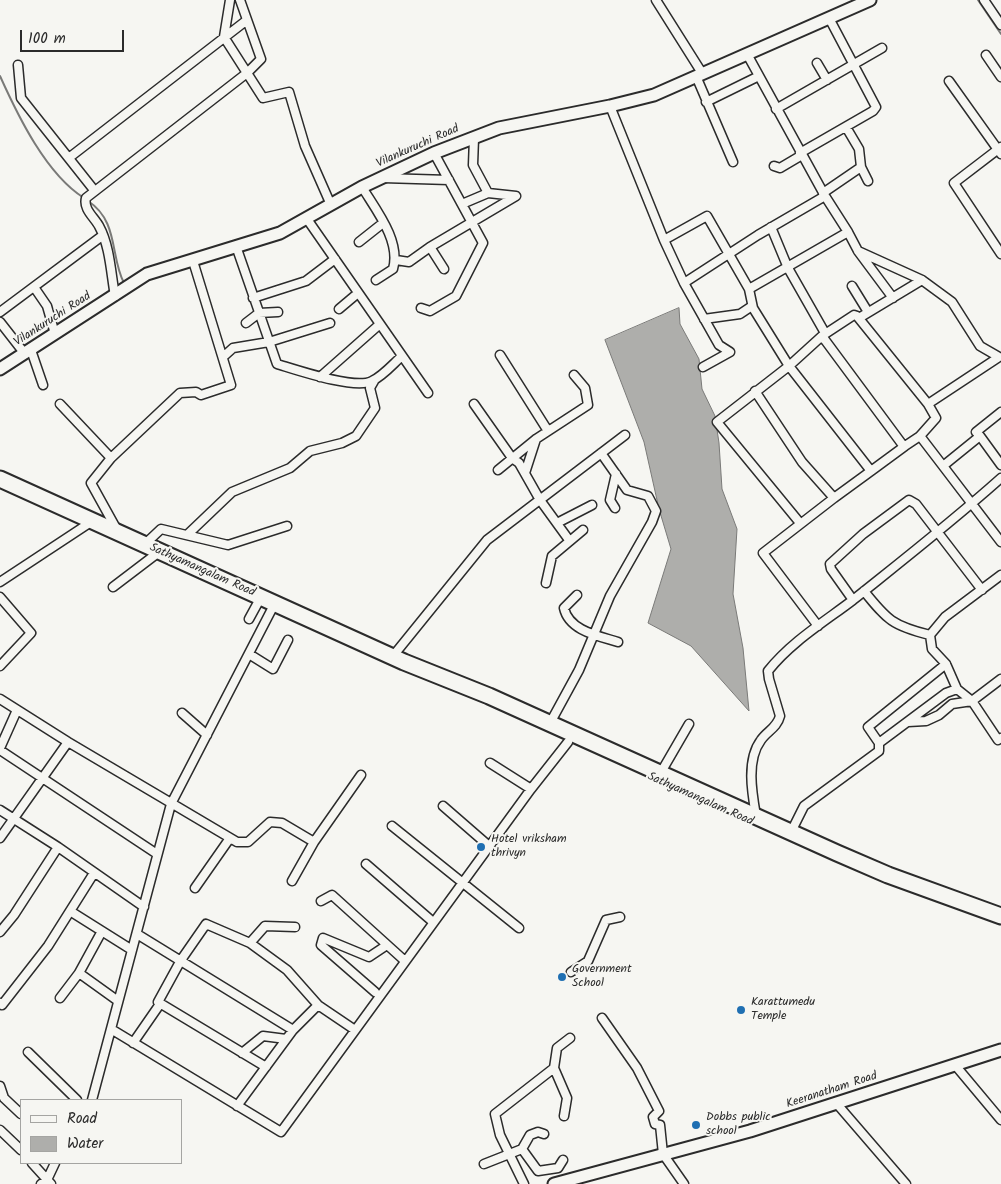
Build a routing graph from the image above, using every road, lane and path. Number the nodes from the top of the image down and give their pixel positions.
1 (230, 0) edge
2 (240, 0) edge
3 (656, 0) edge
4 (870, 0) edge
5 (984, 0) edge
6 (829, 18) junction
7 (247, 20) junction
8 (1001, 25) edge
9 (224, 37) junction
10 (882, 48) dead end
11 (747, 54) junction
12 (986, 55) dead end
13 (817, 63) dead end
14 (18, 64) dead end
15 (854, 65) junction
16 (247, 73) junction
17 (699, 75) junction
18 (759, 76) junction
19 (1001, 76) edge
20 (827, 80) junction
21 (949, 81) dead end
22 (706, 102) junction
23 (610, 106) junction
24 (776, 109) junction
25 (846, 127) junction
26 (474, 138) junction
27 (1000, 150) edge
28 (434, 153) junction
29 (801, 154) junction
30 (70, 157) junction
31 (733, 162) dead end
32 (774, 166) dead end
33 (861, 167) junction
34 (382, 178) junction
35 (449, 180) junction
36 (868, 182) dead end
37 (362, 187) junction
38 (94, 190) junction
39 (488, 193) junction
40 (824, 195) junction
41 (462, 204) junction
42 (331, 205) junction
43 (307, 220) junction
44 (472, 222) junction
45 (383, 223) junction
46 (771, 227) junction
47 (848, 232) junction
48 (102, 236) junction
49 (664, 240) junction
50 (359, 242) dead end
51 (236, 246) junction
52 (430, 247) junction
53 (1000, 250) edge
54 (858, 251) junction
55 (730, 254) junction
56 (335, 259) junction
57 (193, 260) junction
58 (396, 260) junction
59 (788, 268) junction
60 (444, 270) dead end
61 (376, 280) dead end
62 (922, 280) junction
63 (684, 283) junction
64 (852, 286) dead end
65 (34, 287) junction
66 (750, 288) junction
67 (123, 291) junction
68 (358, 293) junction
69 (253, 298) junction
70 (893, 298) junction
71 (752, 306) junction
72 (420, 308) dead end
73 (339, 309) dead end
74 (0, 312) edge
75 (278, 312) dead end
76 (868, 312) junction
77 (259, 314) junction
78 (858, 318) junction
79 (704, 319) junction
80 (0, 322) edge
81 (246, 323) dead end
82 (330, 323) dead end
83 (380, 324) junction
84 (55, 334) junction
85 (824, 335) junction
86 (269, 342) junction
87 (28, 352) junction
88 (500, 355) dead end
89 (402, 356) junction
90 (223, 357) junction
91 (1000, 357) edge
92 (789, 366) junction
93 (703, 367) dead end
94 (0, 369) edge
95 (574, 374) dead end
96 (320, 377) junction
97 (374, 381) junction
98 (43, 385) dead end
99 (755, 391) junction
100 (428, 393) dead end
101 (60, 404) dead end
102 (474, 404) dead end
103 (928, 404) junction
104 (1001, 412) edge
105 (548, 431) junction
106 (625, 434) dead end
107 (920, 436) junction
108 (980, 436) junction
109 (536, 439) junction
110 (905, 446) junction
111 (601, 453) junction
112 (111, 458) junction
113 (512, 458) junction
114 (1001, 465) edge
115 (943, 466) junction
116 (498, 470) dead end
117 (872, 471) junction
118 (525, 473) junction
119 (616, 474) junction
120 (1001, 478) edge
121 (0, 479) edge
122 (834, 498) junction
123 (540, 500) junction
124 (973, 503) junction
125 (592, 505) dead end
126 (615, 508) dead end
127 (91, 522) junction
128 (558, 523) junction
129 (800, 523) junction
130 (287, 526) dead end
131 (583, 530) dead end
132 (938, 531) junction
133 (119, 534) junction
134 (187, 535) junction
135 (569, 540) junction
136 (1001, 542) edge
137 (144, 545) junction
138 (159, 552) junction
139 (1001, 575) edge
140 (0, 582) edge
141 (546, 583) dead end
142 (113, 587) dead end
143 (982, 590) junction
144 (864, 591) junction
145 (577, 595) dead end
146 (0, 597) edge
147 (268, 600) junction
148 (852, 600) junction
149 (249, 619) dead end
150 (818, 626) junction
151 (594, 634) junction
152 (930, 635) junction
153 (288, 640) dead end
154 (618, 642) dead end
155 (249, 654) junction
156 (398, 659) junction
157 (946, 664) junction
158 (0, 666) edge
159 (1001, 679) edge
160 (957, 690) junction
161 (0, 698) edge
162 (972, 701) junction
163 (17, 710) junction
164 (182, 713) dead end
165 (908, 722) junction
166 (690, 724) dead end
167 (549, 725) junction
168 (207, 735) junction
169 (1001, 738) edge
170 (68, 742) junction
171 (568, 742) junction
172 (879, 743) junction
173 (0, 749) edge
174 (490, 763) dead end
175 (660, 774) junction
176 (361, 775) dead end
177 (42, 778) junction
178 (530, 789) junction
179 (694, 793) junction
180 (171, 804) junction
181 (443, 806) dead end
182 (0, 810) edge
183 (756, 816) junction
184 (13, 818) junction
185 (392, 826) dead end
186 (790, 832) junction
187 (0, 838) edge
188 (230, 838) junction
189 (314, 842) junction
190 (489, 846) junction
191 (58, 847) junction
192 (157, 854) junction
193 (366, 864) dead end
194 (94, 873) junction
195 (292, 881) dead end
196 (462, 883) junction
197 (195, 888) dead end
198 (320, 901) dead end
199 (144, 907) junction
200 (70, 911) junction
201 (1001, 916) edge
202 (620, 918) dead end
203 (433, 922) junction
204 (1001, 925) edge
205 (295, 927) dead end
206 (519, 928) dead end
207 (102, 931) junction
208 (0, 932) edge
209 (137, 934) junction
210 (250, 943) junction
211 (387, 945) junction
212 (132, 950) junction
213 (182, 960) junction
214 (405, 961) junction
215 (570, 972) dead end
216 (79, 973) junction
217 (375, 992) dead end
218 (60, 998) dead end
219 (118, 1001) junction
220 (0, 1003) edge
221 (160, 1004) junction
222 (318, 1004) junction
223 (602, 1018) dead end
224 (110, 1029) junction
225 (293, 1030) junction
226 (355, 1030) junction
227 (570, 1038) dead end
228 (286, 1039) junction
229 (133, 1043) junction
230 (1001, 1050) edge
231 (28, 1052) dead end
232 (242, 1052) junction
233 (955, 1065) junction
234 (266, 1067) junction
235 (554, 1068) junction
236 (0, 1086) edge
237 (76, 1099) edge
238 (92, 1099) edge
239 (837, 1104) junction
240 (238, 1106) junction
241 (20, 1113) edge
242 (564, 1116) dead end
243 (1001, 1120) edge
244 (0, 1130) edge
245 (544, 1134) dead end
246 (20, 1149) edge
247 (522, 1149) junction
248 (509, 1153) junction
249 (663, 1154) junction
250 (563, 1160) dead end
251 (33, 1164) edge
252 (55, 1164) edge
253 (484, 1164) dead end
254 (46, 1183) edge
255 (524, 1184) edge
256 (554, 1184) edge
257 (684, 1184) edge
258 (906, 1184) edge

1 - 9 street
2 - 7 street
3 - 17 street
4 - 6 street, Vilankuruchi Road
5 - 8 street
6 - 11 street, Vilankuruchi Road
6 - 15 street
7 - 9 street
7 - 16 street
9 - 16 street
9 - 30 street
10 - 15 street
11 - 17 street, Vilankuruchi Road
11 - 18 street
12 - 19 street
13 - 20 street
14 - 30 street
15 - 20 street
15 - 25 street
16 - 38 street
16 - 42 street
17 - 22 street
17 - 23 street, Vilankuruchi Road
18 - 22 street
18 - 24 street
20 - 24 street
21 - 27 street
22 - 31 street
23 - 26 street, Vilankuruchi Road
23 - 49 street
24 - 29 street
25 - 29 street
25 - 33 street
26 - 28 street, Vilankuruchi Road
26 - 39 street
27 - 53 street
28 - 34 street, Vilankuruchi Road
28 - 35 street
29 - 32 street
29 - 40 street
30 - 38 street
33 - 36 street
33 - 40 street
34 - 35 street
34 - 37 street, Vilankuruchi Road
35 - 41 street
37 - 42 street, Vilankuruchi Road
37 - 45 street
38 - 48 street
39 - 41 street
39 - 44 street
40 - 46 street
40 - 47 street
41 - 44 street
42 - 43 street, Vilankuruchi Road
43 - 51 street, Vilankuruchi Road
43 - 56 street
44 - 52 street
44 - 72 street
45 - 50 street
45 - 58 street
46 - 55 street
46 - 59 street
47 - 54 street
47 - 59 street
48 - 65 street
48 - 67 street
49 - 55 street
49 - 63 street
51 - 57 street, Vilankuruchi Road
51 - 69 street
52 - 58 street
52 - 60 street
54 - 62 street
54 - 70 street
55 - 63 street
55 - 66 street
56 - 68 street
56 - 69 street
57 - 67 street, Vilankuruchi Road
57 - 90 street
58 - 61 street
59 - 66 street
59 - 85 street
62 - 70 street
62 - 91 street
63 - 79 street
64 - 76 street
65 - 74 street
65 - 84 street
66 - 71 street
67 - 84 street, Vilankuruchi Road
68 - 73 street
68 - 83 street
69 - 77 street
70 - 76 street
71 - 79 street
71 - 92 street
75 - 77 street
76 - 78 street
77 - 81 street
77 - 86 street
78 - 85 street
78 - 103 street
79 - 93 street
80 - 87 street
82 - 86 street
83 - 89 street
83 - 96 street
84 - 87 street, Vilankuruchi Road
85 - 92 street
85 - 110 street
86 - 90 street
86 - 96 street
87 - 94 street, Vilankuruchi Road
87 - 98 street
88 - 105 street
89 - 97 street
89 - 100 street
90 - 112 street
91 - 103 street
92 - 99 street
92 - 117 street
95 - 105 street
96 - 97 street
97 - 134 street
99 - 122 street
99 - 129 street
101 - 112 street
102 - 113 street
103 - 107 street
104 - 108 street
105 - 109 street
106 - 111 street
107 - 110 street
107 - 115 street
108 - 114 street
108 - 115 street
109 - 113 street
109 - 118 street
110 - 117 street
111 - 119 street
111 - 123 street
112 - 133 street
113 - 116 street
113 - 118 street
115 - 124 street
117 - 122 street
118 - 123 street
119 - 126 street
119 - 151 street
120 - 124 street
121 - 127 highway, Sathyamangalam Road
122 - 129 street
123 - 128 street
123 - 156 street
124 - 132 street
124 - 136 street
125 - 128 street
127 - 133 highway, Sathyamangalam Road
127 - 140 street
128 - 135 street
129 - 150 street
130 - 134 street
131 - 135 street
132 - 143 street
132 - 144 street
132 - 148 street
133 - 137 highway, Sathyamangalam Road
134 - 137 street
135 - 141 street
137 - 138 highway, Sathyamangalam Road
138 - 142 street
138 - 147 highway, Sathyamangalam Road
139 - 143 street
143 - 152 street
144 - 148 street
144 - 152 street
145 - 151 street
146 - 158 street
147 - 149 street
147 - 155 street
147 - 156 highway, Sathyamangalam Road
148 - 150 street
150 - 183 street
151 - 154 street
151 - 167 street
152 - 157 street
153 - 155 street
155 - 168 street
156 - 167 highway, Sathyamangalam Road
156 - 171 highway, Sathyamangalam Road
157 - 160 street
157 - 172 street
159 - 162 street
160 - 162 street
160 - 165 street
161 - 163 street
162 - 165 street
162 - 169 street
163 - 170 street
163 - 173 street
164 - 168 street
165 - 172 street
166 - 175 street
167 - 175 highway, Sathyamangalam Road
168 - 180 street
170 - 177 street
170 - 180 street
171 - 178 street
171 - 179 highway, Sathyamangalam Road
172 - 186 street
173 - 177 street
174 - 178 street
175 - 179 highway, Sathyamangalam Road
176 - 189 street
177 - 184 street
177 - 192 street
178 - 190 street
179 - 183 highway, Sathyamangalam Road
179 - 204 highway, Sathyamangalam Road
180 - 188 street
180 - 192 street
181 - 190 street
182 - 184 street
183 - 186 highway, Sathyamangalam Road
184 - 187 street
184 - 191 street
185 - 196 street
186 - 201 highway, Sathyamangalam Road
188 - 189 street
188 - 197 street
189 - 195 street
190 - 196 street
191 - 194 street
191 - 208 street
192 - 199 street
193 - 203 street
194 - 199 street
194 - 200 street
196 - 203 street
196 - 206 street
198 - 211 street
199 - 209 street
200 - 207 street
200 - 220 street
202 - 215 street
203 - 214 street
205 - 210 street
207 - 212 street
207 - 216 street
209 - 212 street
209 - 213 street
210 - 213 street
210 - 222 street
211 - 214 street
211 - 217 street
212 - 219 street
213 - 221 street
213 - 225 street
214 - 226 street
216 - 218 street
216 - 219 street
219 - 224 street
221 - 229 street
221 - 232 street
222 - 225 street
222 - 226 street
223 - 249 street
224 - 229 street
224 - 238 street
225 - 228 street
226 - 240 street
227 - 235 street
228 - 232 street
228 - 234 street
229 - 240 street
230 - 233 street, Keeranatham Road
231 - 237 street
232 - 234 street
233 - 239 street, Keeranatham Road
233 - 243 street
234 - 240 street
235 - 242 street
235 - 248 street
236 - 241 street
239 - 249 street, Keeranatham Road
239 - 258 street
244 - 246 street
245 - 247 street
247 - 248 street
247 - 250 street
248 - 253 street
248 - 255 street
249 - 256 street, Keeranatham Road
249 - 257 street
251 - 254 street
252 - 254 street

